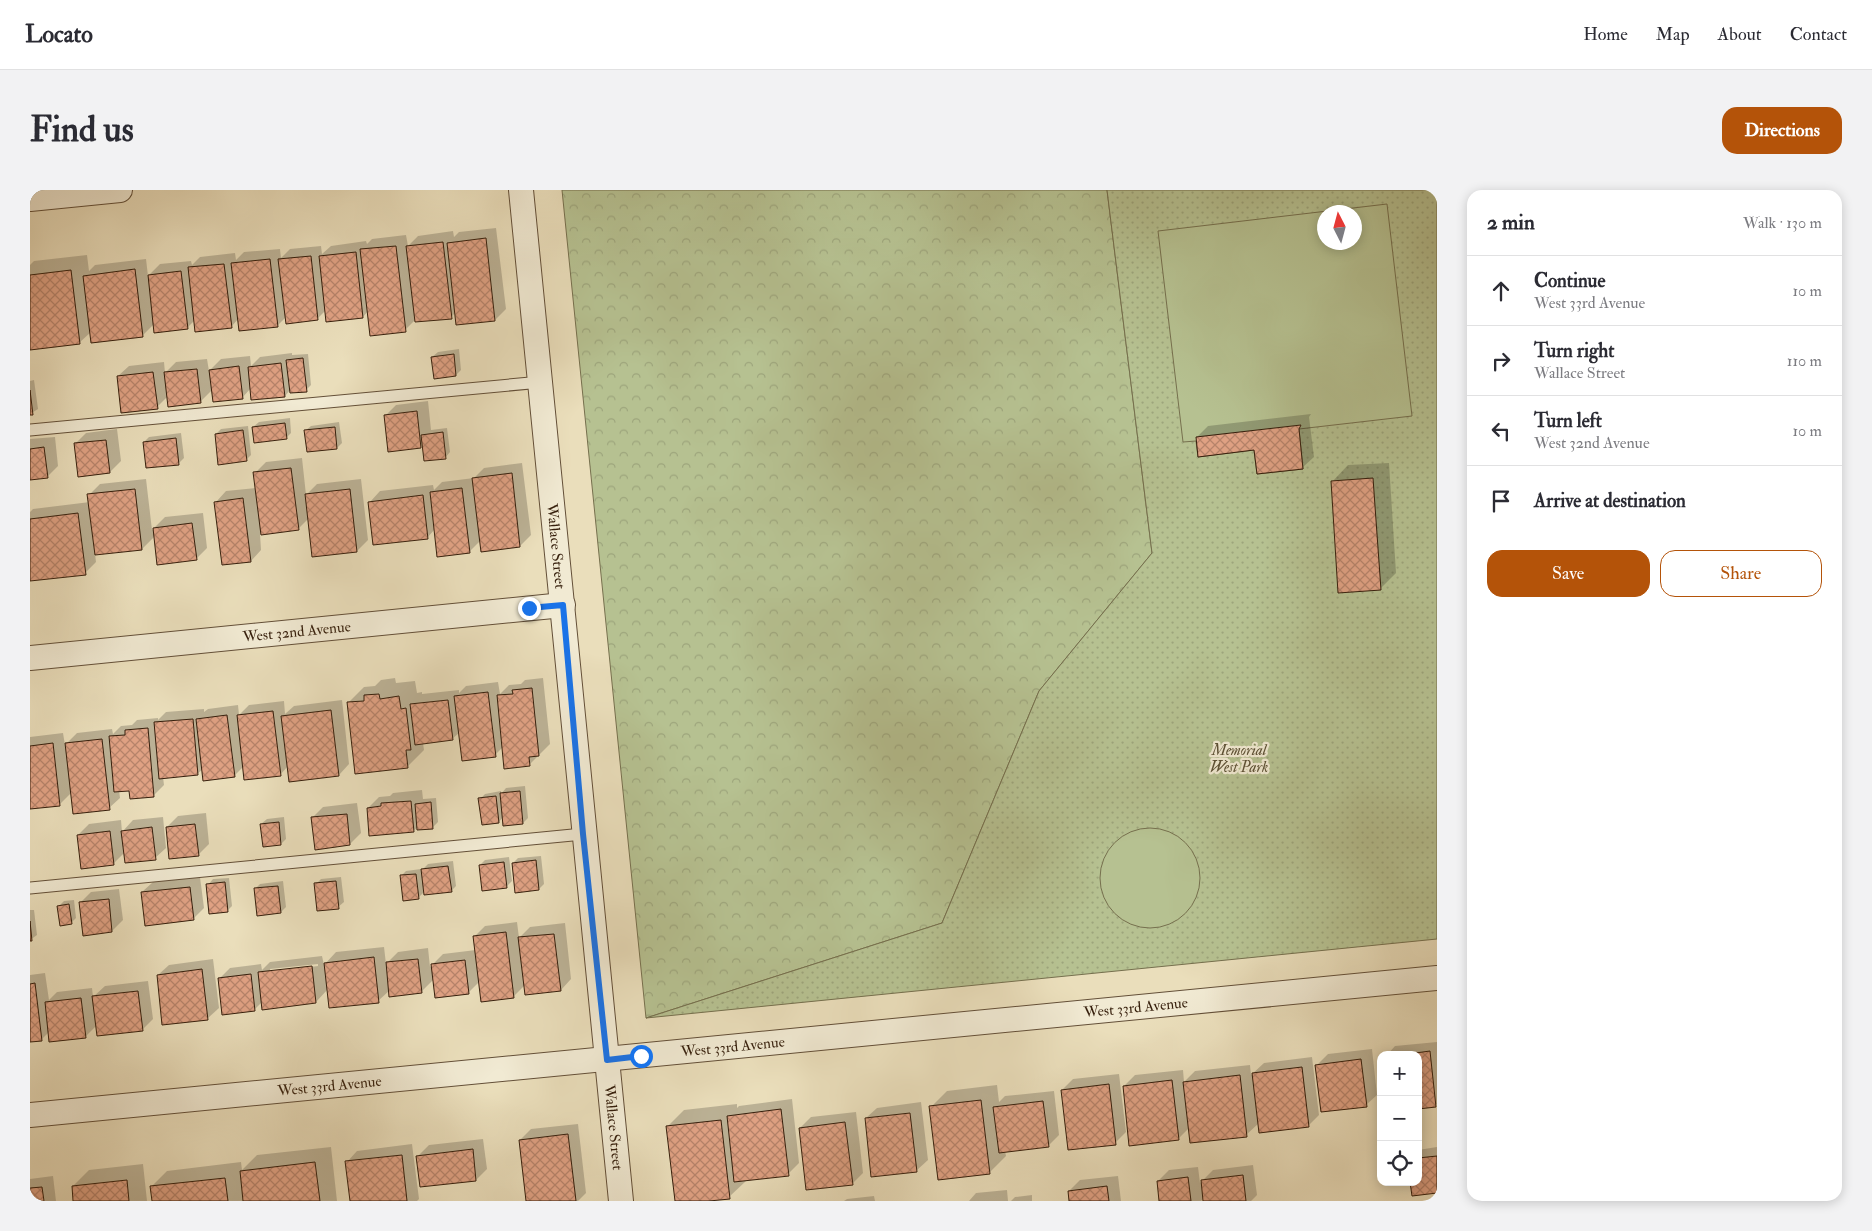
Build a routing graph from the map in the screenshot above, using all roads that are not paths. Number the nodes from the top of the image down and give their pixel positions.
1 (120, 190) edge
2 (521, 190) edge
3 (30, 199) edge
4 (540, 382) junction
5 (30, 430) edge
6 (563, 605) junction
7 (30, 658) edge
8 (583, 834) junction
9 (30, 888) edge
10 (1437, 978) edge
11 (607, 1060) junction
12 (30, 1115) edge
13 (621, 1201) edge

1 - 3 street
2 - 4 street, Wallace Street
4 - 5 lane
4 - 6 street, Wallace Street
6 - 7 street, West 32nd Avenue
6 - 8 street, Wallace Street
8 - 9 lane
8 - 11 street, Wallace Street
10 - 11 street, West 33rd Avenue
11 - 12 street, West 33rd Avenue
11 - 13 street, Wallace Street

